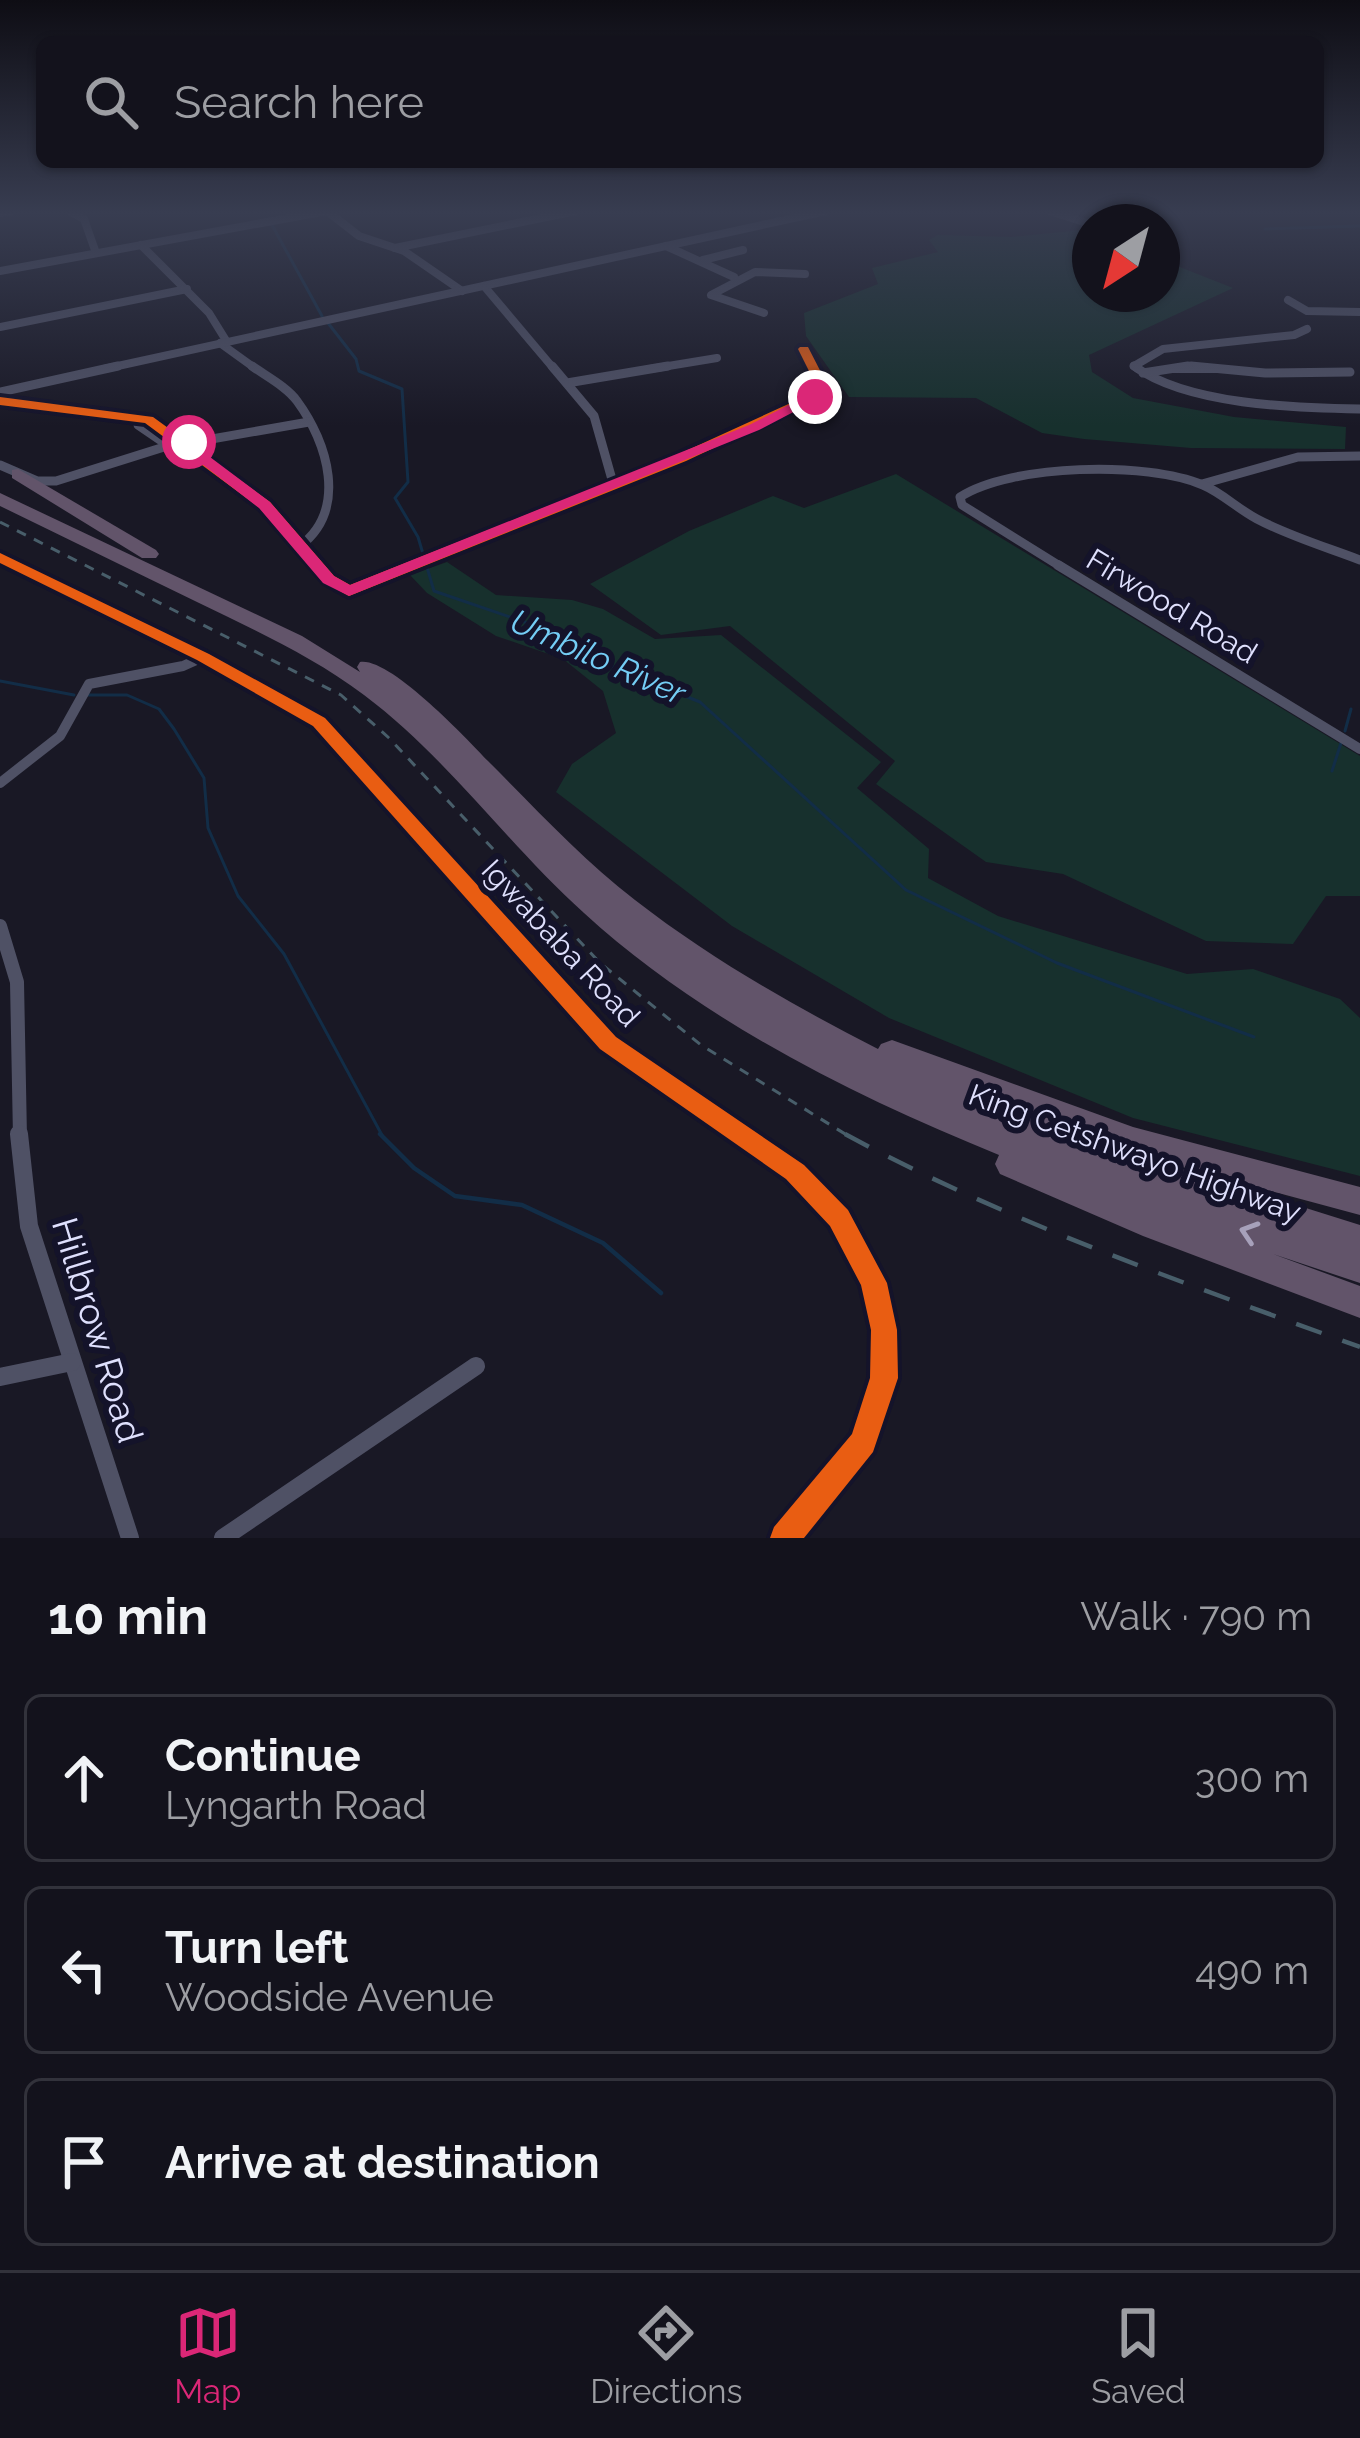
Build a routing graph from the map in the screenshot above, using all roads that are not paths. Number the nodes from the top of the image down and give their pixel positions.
1 (180, 283) edge
2 (449, 283) edge
3 (499, 283) edge
4 (728, 283) edge
5 (484, 286) junction
6 (187, 289) junction
7 (462, 291) junction
8 (1288, 300) dead end
9 (1307, 311) junction
10 (1360, 312) edge
11 (764, 313) dead end
12 (0, 327) edge
13 (224, 343) junction
14 (804, 349) dead end
15 (717, 358) dead end
16 (1350, 372) dead end
17 (1140, 374) junction
18 (567, 383) junction
19 (0, 392) edge
20 (0, 401) edge
21 (1360, 406) edge
22 (20, 409) dead end
23 (100, 414) junction
24 (121, 418) dead end
25 (309, 422) junction
26 (138, 424) dead end
27 (159, 435) junction
28 (182, 443) junction
29 (1360, 456) edge
30 (6, 475) edge
31 (613, 483) junction
32 (1202, 484) junction
33 (55, 489) junction
34 (0, 501) edge
35 (300, 546) junction
36 (0, 557) edge
37 (1360, 560) edge
38 (175, 569) junction
39 (203, 657) junction
40 (1360, 749) edge
41 (1, 781) edge
42 (0, 926) edge
43 (6, 953) edge
44 (702, 975) junction
45 (1360, 1201) edge
46 (1360, 1240) edge
47 (1360, 1268) edge
48 (1360, 1303) edge
49 (72, 1362) junction
50 (476, 1366) dead end
51 (0, 1377) edge
52 (130, 1538) edge
53 (223, 1538) edge
54 (785, 1538) edge

1 - 6 street
2 - 7 street
3 - 5 street
4 - 11 street
5 - 7 street
5 - 18 street
6 - 12 street
6 - 13 street
7 - 13 street
8 - 9 street
9 - 10 street
9 - 17 street
13 - 19 street
13 - 25 street
14 - 31 street
15 - 18 street
16 - 17 street
17 - 21 street
18 - 31 street
20 - 23 street
22 - 23 street
23 - 24 street
23 - 27 street
25 - 28 street
25 - 35 street
26 - 27 street
27 - 28 street
28 - 33 street
28 - 35 street
29 - 32 street
30 - 33 highway
30 - 38 highway, King Cetshwayo Highway
31 - 35 street
32 - 37 street
32 - 40 street, Firwood Road
33 - 38 highway
34 - 44 highway, King Cetshwayo Highway
36 - 39 street, Igwababa Road
38 - 44 highway, King Cetshwayo Highway
39 - 41 street
39 - 54 street, Igwababa Road
42 - 43 street, Hillbrow Road
43 - 49 street, Hillbrow Road
44 - 45 highway
44 - 46 highway, King Cetshwayo Highway
47 -> 44 highway, King Cetshwayo Highway
44 - 48 highway
49 - 51 street
49 - 52 street, Hillbrow Road
50 - 53 street

